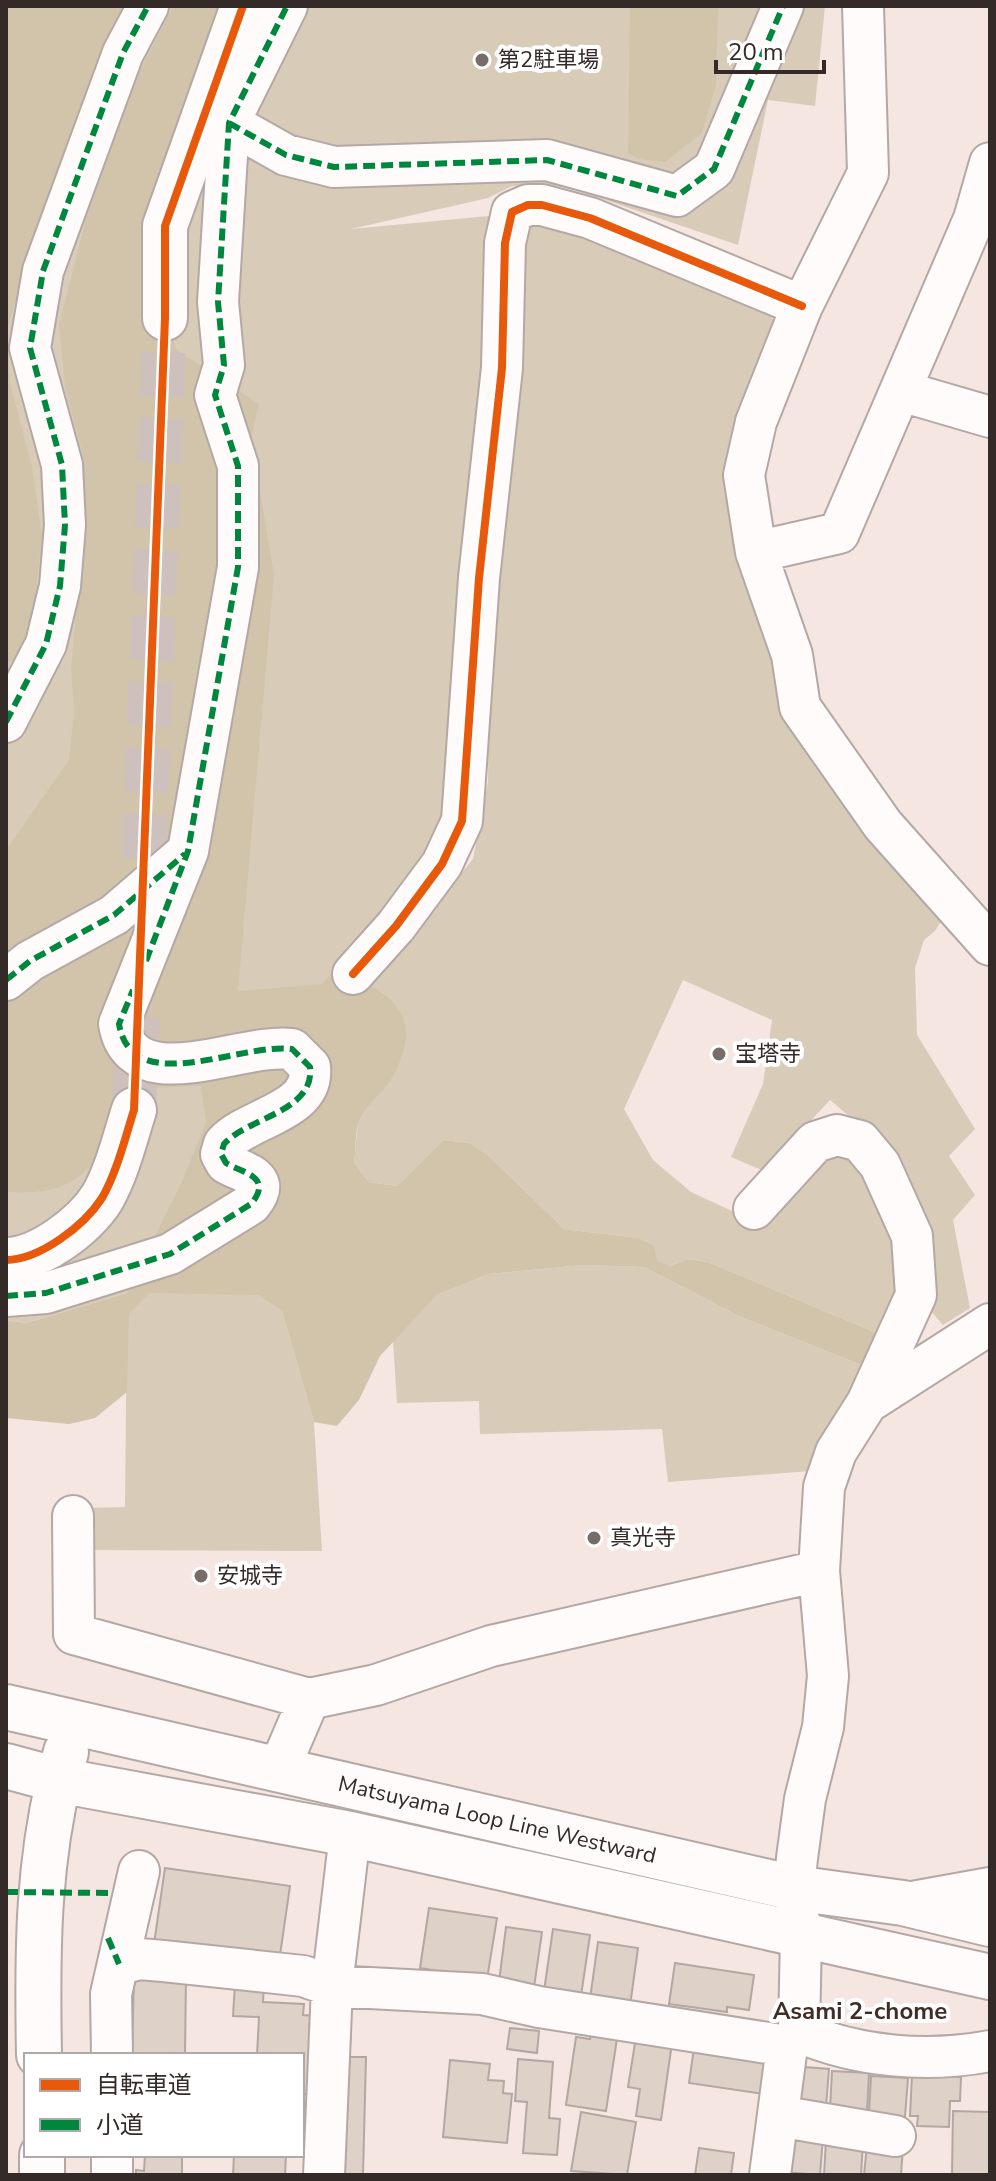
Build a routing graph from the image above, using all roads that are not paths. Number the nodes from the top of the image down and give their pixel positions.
1 (148, 6) edge
2 (243, 6) edge
3 (287, 6) edge
4 (783, 6) edge
5 (872, 14) edge
6 (229, 123) junction
7 (990, 163) edge
8 (982, 222) edge
9 (802, 306) junction
10 (165, 318) tunnel mouth
11 (901, 391) junction
12 (990, 417) edge
13 (756, 552) junction
14 (6, 722) edge
15 (188, 851) junction
16 (985, 929) edge
17 (353, 974) dead end
18 (6, 980) edge
19 (134, 1110) tunnel mouth
20 (754, 1209) dead end
21 (6, 1260) edge
22 (6, 1296) edge
23 (990, 1324) edge
24 (867, 1403) junction
25 (73, 1516) dead end
26 (819, 1571) junction
27 (309, 1699) junction
28 (6, 1707) edge
29 (74, 1723) junction
30 (6, 1766) edge
31 (279, 1769) junction
32 (58, 1780) junction
33 (350, 1834) junction
34 (139, 1871) dead end
35 (794, 1888) junction
36 (990, 1888) edge
37 (903, 1903) junction
38 (990, 1924) edge
39 (801, 1934) junction
40 (119, 1964) junction
41 (990, 1977) edge
42 (332, 1986) junction
43 (793, 2039) junction
44 (990, 2051) edge
45 (39, 2053) edge
46 (112, 2053) edge
47 (778, 2116) junction
48 (895, 2136) dead end
49 (324, 2175) edge
50 (770, 2175) edge

1 - 14 street
2 - 10 street
3 - 6 street
4 - 6 street
5 - 9 street
6 - 15 street
7 - 8 street
8 - 11 street
9 - 13 street
9 - 17 street
11 - 12 street
11 - 13 street
13 - 16 street
15 - 18 street
15 - 22 street
19 - 21 street
20 - 24 street
23 - 24 street
24 - 26 street
25 - 27 street
26 - 27 street
26 - 35 street
27 - 31 street
28 - 29 street, Matsuyama Loop Line Westward
29 - 31 street, Matsuyama Loop Line Westward
29 - 32 street
30 - 32 street, Matsuyama Loop Line Westward
31 - 35 street, Matsuyama Loop Line Westward
32 - 33 street, Matsuyama Loop Line Westward
32 - 45 street
33 - 39 street, Matsuyama Loop Line Westward
33 - 42 street
34 - 40 street
35 - 37 street, Matsuyama Loop Line Westward
35 - 39 street
36 - 37 street
37 - 38 street, Matsuyama Loop Line Westward
39 - 41 street, Matsuyama Loop Line Westward
39 - 43 street
40 - 42 street
40 - 46 street
42 - 43 street
42 - 49 street
43 - 44 street
43 - 47 street
47 - 48 street
47 - 50 street

